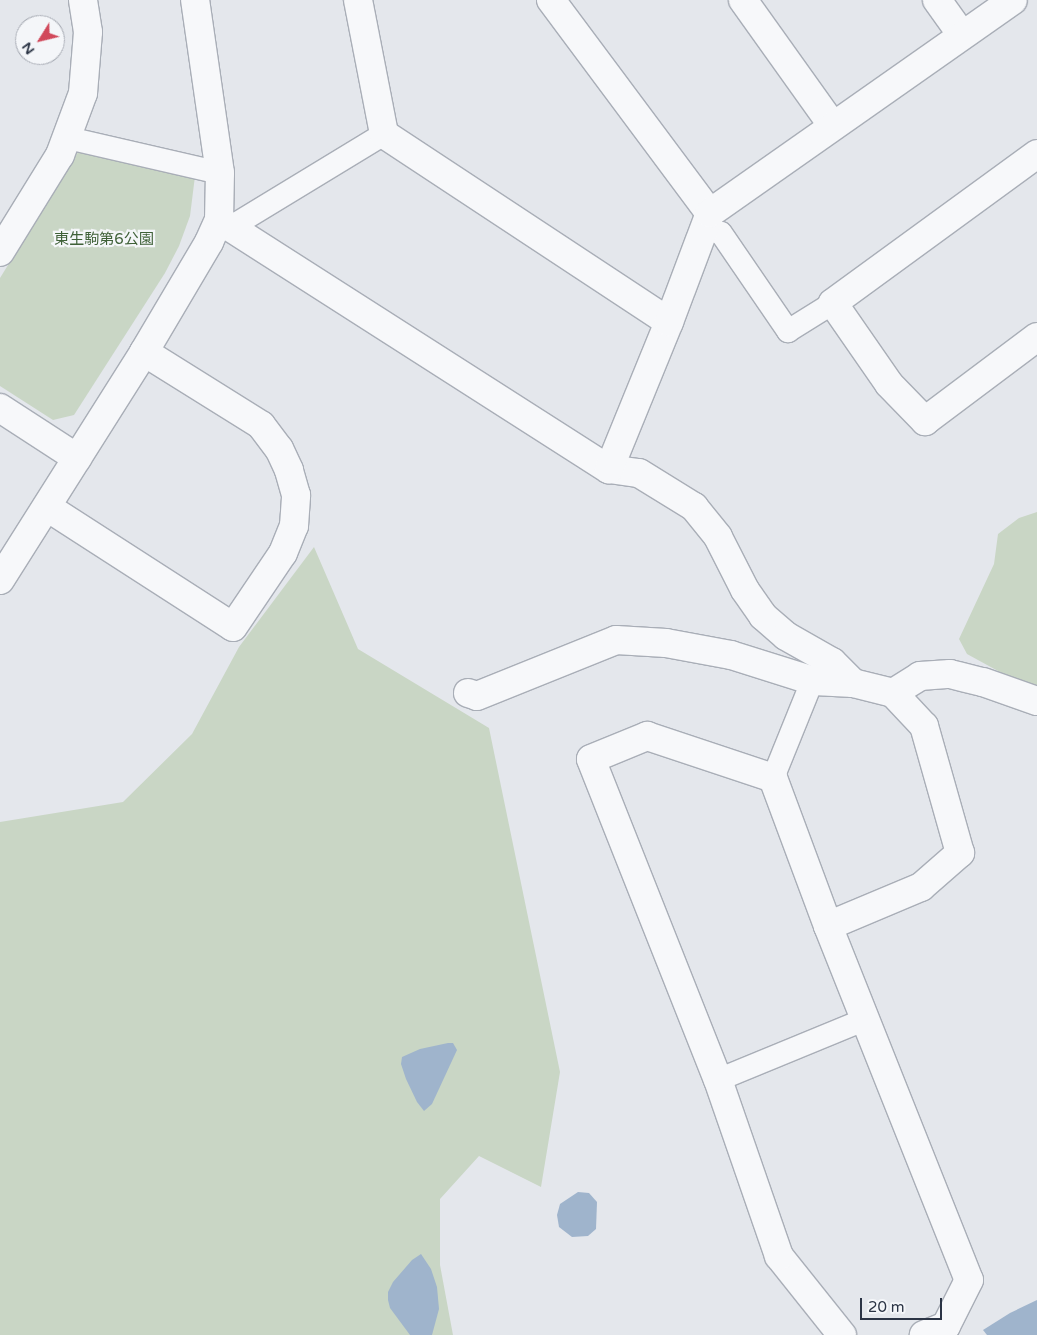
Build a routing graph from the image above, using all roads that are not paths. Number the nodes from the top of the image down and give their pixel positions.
1 (83, 0) edge
2 (195, 0) edge
3 (358, 0) edge
4 (551, 0) edge
5 (743, 0) edge
6 (937, 0) edge
7 (1013, 0) edge
8 (962, 35) junction
9 (832, 125) junction
10 (384, 134) junction
11 (68, 138) junction
12 (1037, 154) edge
13 (220, 174) junction
14 (708, 221) junction
15 (225, 224) junction
16 (0, 252) edge
17 (833, 302) junction
18 (670, 322) junction
19 (1037, 337) edge
20 (144, 352) junction
21 (0, 408) edge
22 (77, 458) junction
23 (609, 469) junction
24 (47, 507) junction
25 (0, 580) edge
26 (853, 683) junction
27 (809, 689) dead end
28 (468, 693) dead end
29 (893, 693) junction
30 (1037, 701) edge
31 (773, 778) junction
32 (828, 926) junction
33 (866, 1019) junction
34 (718, 1080) junction
35 (842, 1335) edge
36 (924, 1335) edge

1 - 11 street
2 - 13 street
3 - 10 street
4 - 14 street
5 - 9 street
6 - 8 street
7 - 8 street
8 - 9 street
9 - 14 street
10 - 15 street
10 - 18 street
11 - 13 street
11 - 16 street
12 - 17 street
13 - 15 street
14 - 17 street
14 - 18 street
15 - 20 street
15 - 23 street
17 - 19 street
18 - 23 street
20 - 22 street
20 - 24 street
21 - 22 street
22 - 24 street
23 - 26 street
24 - 25 street
26 - 28 street
26 - 29 street
27 - 31 street
29 - 30 street
29 - 32 street
31 - 32 street
31 - 34 street
32 - 33 street
33 - 34 street
33 - 36 street
34 - 35 street

